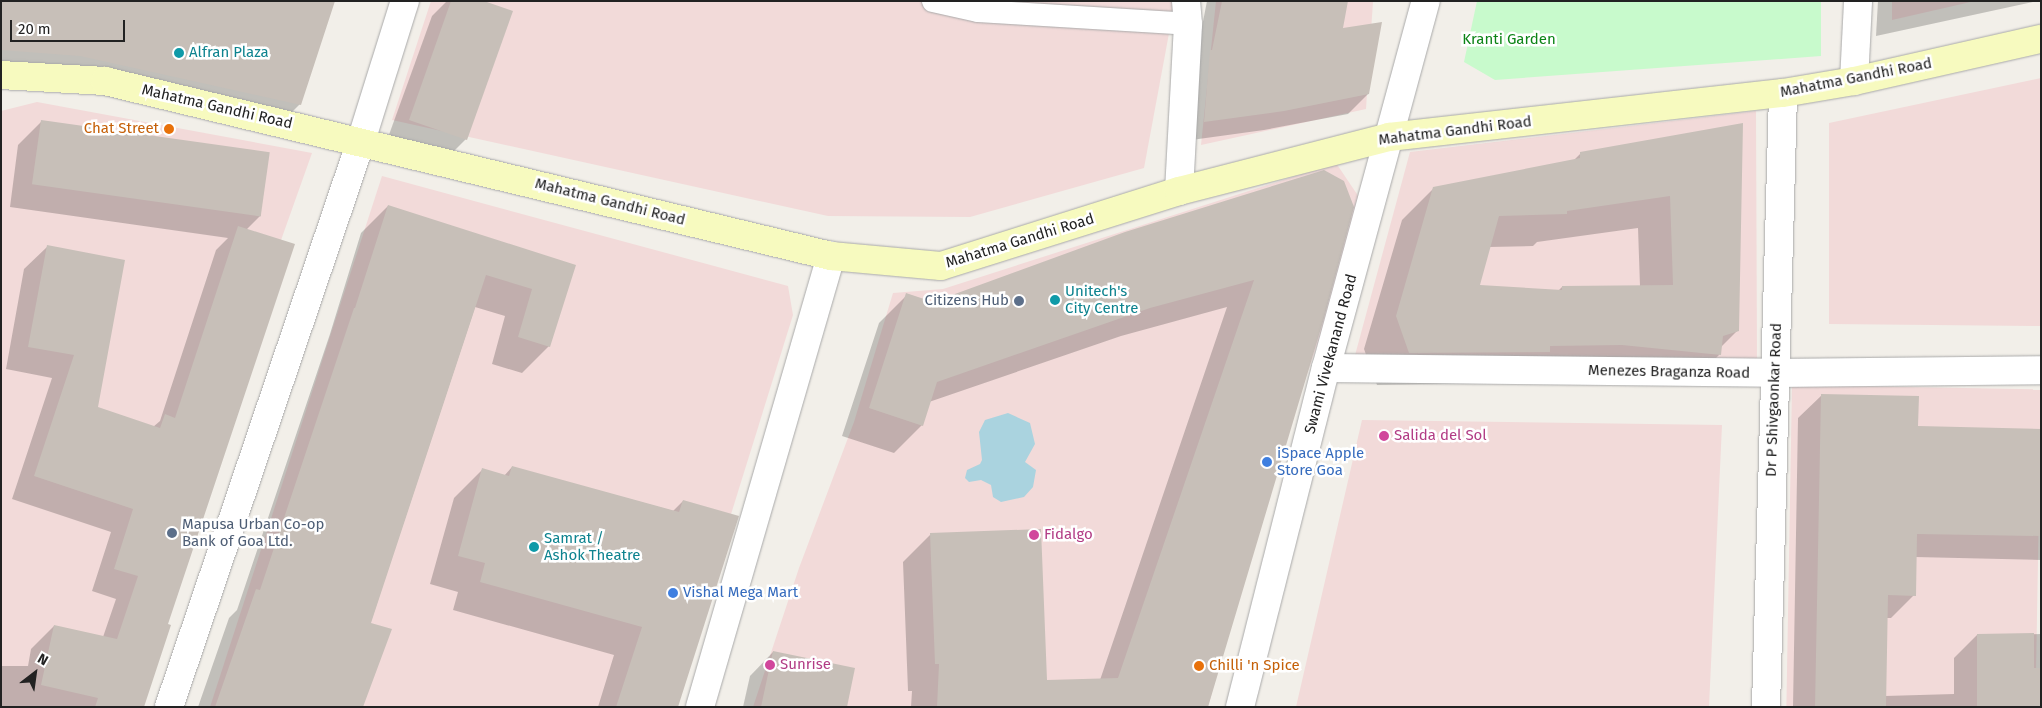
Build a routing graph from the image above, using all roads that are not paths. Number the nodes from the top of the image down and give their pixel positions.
1 (405, 1) edge
2 (933, 1) edge
3 (1426, 1) edge
4 (1858, 1) edge
5 (1187, 13) edge
6 (2041, 39) edge
7 (1, 75) edge
8 (1854, 81) junction
9 (1783, 93) junction
10 (1389, 137) junction
11 (360, 141) junction
12 (1179, 191) junction
13 (831, 256) junction
14 (1326, 368) junction
15 (2041, 370) edge
16 (1775, 373) junction
17 (168, 707) edge
18 (700, 707) edge
19 (1240, 707) edge
20 (1766, 707) edge

1 - 11 street
2 - 5 lane
3 - 10 street, Swami Vivekanand Road
4 - 8 street
5 - 12 street
6 - 8 main road, Mahatma Gandhi Road
7 - 11 main road, Mahatma Gandhi Road
8 - 9 main road, Mahatma Gandhi Road
9 - 10 main road, Mahatma Gandhi Road
9 - 16 street, Dr P Shivgaonkar Road
10 - 12 main road, Mahatma Gandhi Road
10 - 14 street, Swami Vivekanand Road
11 - 13 main road, Mahatma Gandhi Road
11 - 17 street
12 - 13 main road, Mahatma Gandhi Road
13 - 18 street
14 - 16 street, Menezes Braganza Road
14 - 19 street, Swami Vivekanand Road
15 - 16 street, Menezes Braganza Road
16 - 20 street, Dr P Shivgaonkar Road

